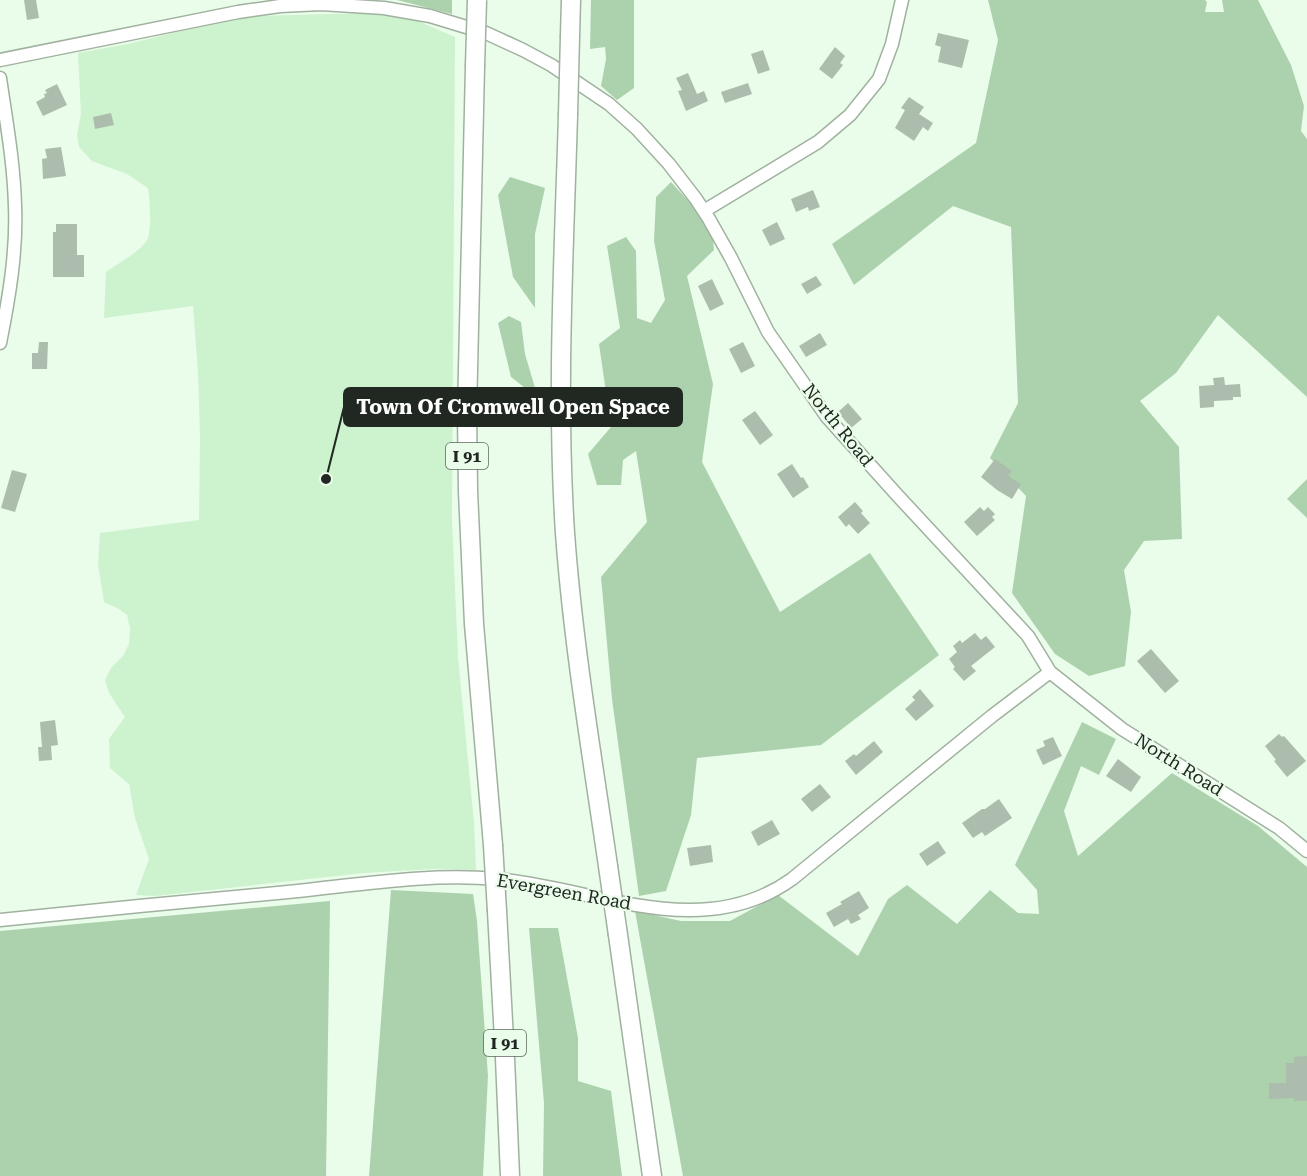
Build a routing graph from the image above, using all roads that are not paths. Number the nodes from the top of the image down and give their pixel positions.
1 (477, 0) edge
2 (571, 0) edge
3 (902, 0) edge
4 (398, 5) edge
5 (0, 60) edge
6 (0, 78) edge
7 (704, 211) junction
8 (0, 343) edge
9 (1050, 672) junction
10 (1307, 851) edge
11 (0, 920) edge
12 (510, 1176) edge
13 (652, 1176) edge

1 - 12 highway, I 91, bridge
2 - 13 highway, bridge
3 - 7 street
4 - 5 street, North Road
4 - 7 street, North Road
6 - 8 street
7 - 9 street, North Road
9 - 10 street, North Road
9 - 11 street, Evergreen Road

